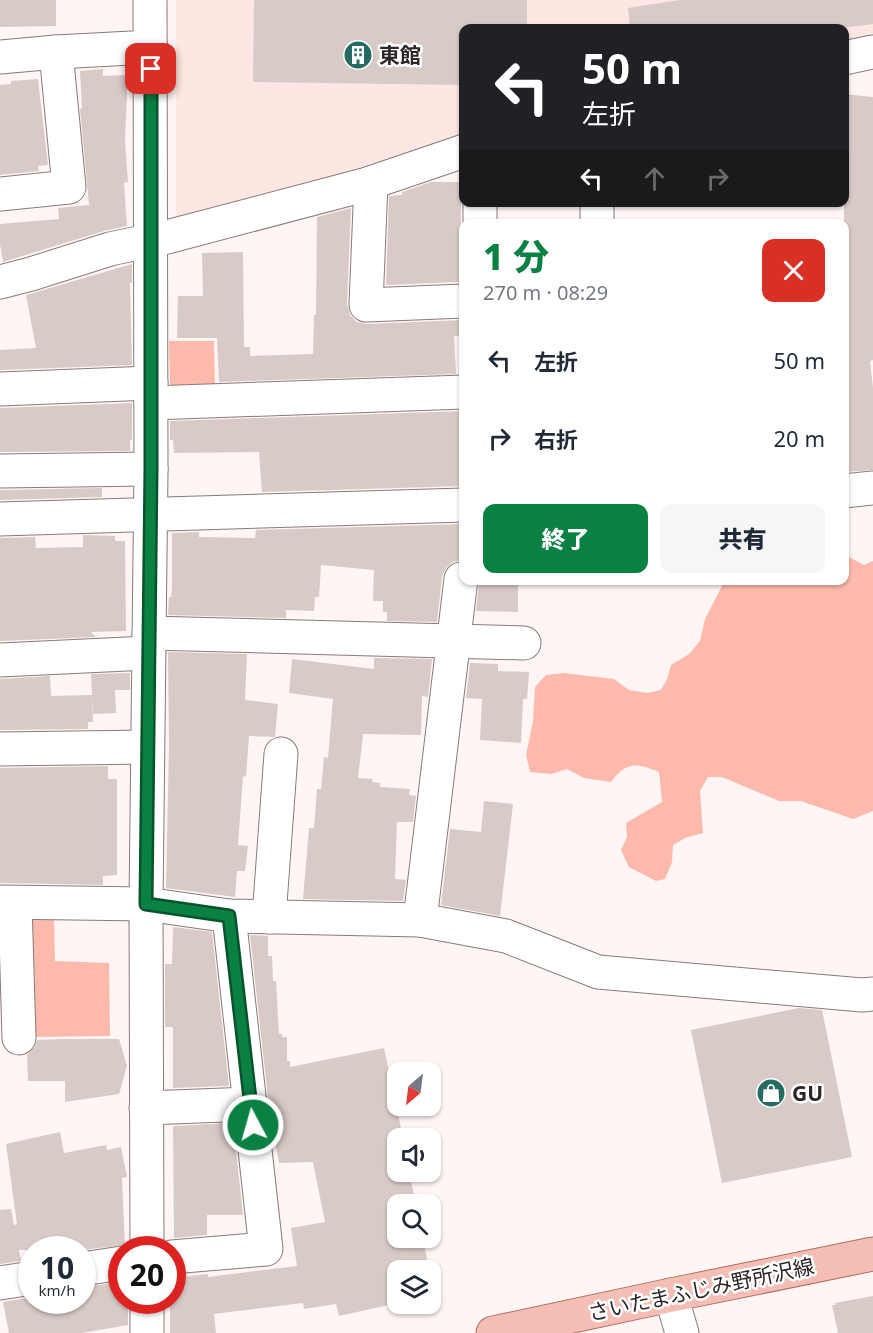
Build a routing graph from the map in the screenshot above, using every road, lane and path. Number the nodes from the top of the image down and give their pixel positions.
1 (150, 0) edge
2 (151, 47) junction
3 (56, 52) junction
4 (873, 52) edge
5 (0, 57) edge
6 (849, 57) edge
7 (459, 153) edge
8 (371, 183) junction
9 (0, 194) edge
10 (152, 240) junction
11 (0, 282) edge
12 (459, 300) edge
13 (0, 389) edge
14 (459, 392) edge
15 (151, 393) junction
16 (151, 469) junction
17 (0, 471) edge
18 (873, 488) edge
19 (849, 490) edge
20 (459, 505) edge
21 (151, 515) junction
22 (0, 519) edge
23 (460, 585) edge
24 (454, 642) junction
25 (148, 643) junction
26 (524, 643) dead end
27 (0, 660) edge
28 (147, 747) junction
29 (0, 749) edge
30 (281, 754) dead end
31 (8, 902) edge
32 (146, 904) junction
33 (229, 916) junction
34 (269, 917) junction
35 (420, 920) junction
36 (873, 994) edge
37 (18, 1038) dead end
38 (251, 1104) junction
39 (146, 1108) junction
40 (147, 1236) edge
41 (873, 1254) edge
42 (186, 1256) edge
43 (18, 1280) edge
44 (0, 1283) edge
45 (671, 1295) junction
46 (147, 1314) edge
47 (147, 1333) edge
48 (493, 1333) edge
49 (682, 1333) edge

1 - 2 street
2 - 3 street
2 - 10 street
3 - 5 street
3 - 9 street
4 - 6 street
7 - 8 street
8 - 10 street
8 - 12 street
10 - 11 street
10 - 15 street
13 - 15 street
14 - 15 street
15 - 16 street
16 - 17 street
16 - 21 street
18 - 19 street
20 - 21 street
21 - 22 street
21 - 25 street
23 - 24 street
24 - 25 street
24 - 26 street
24 - 35 street
25 - 27 street
25 - 28 street
28 - 29 street
28 - 32 street
30 - 34 street
31 - 32 street
31 - 37 street
32 - 33 street
32 - 39 street
33 - 34 street
33 - 38 street
34 - 35 street
35 - 36 street
38 - 39 street
38 - 42 street
39 - 40 street
41 - 45 main road, さいたまふじみ野所沢線
43 - 44 street
45 - 48 main road, さいたまふじみ野所沢線
45 - 49 street
46 - 47 street

